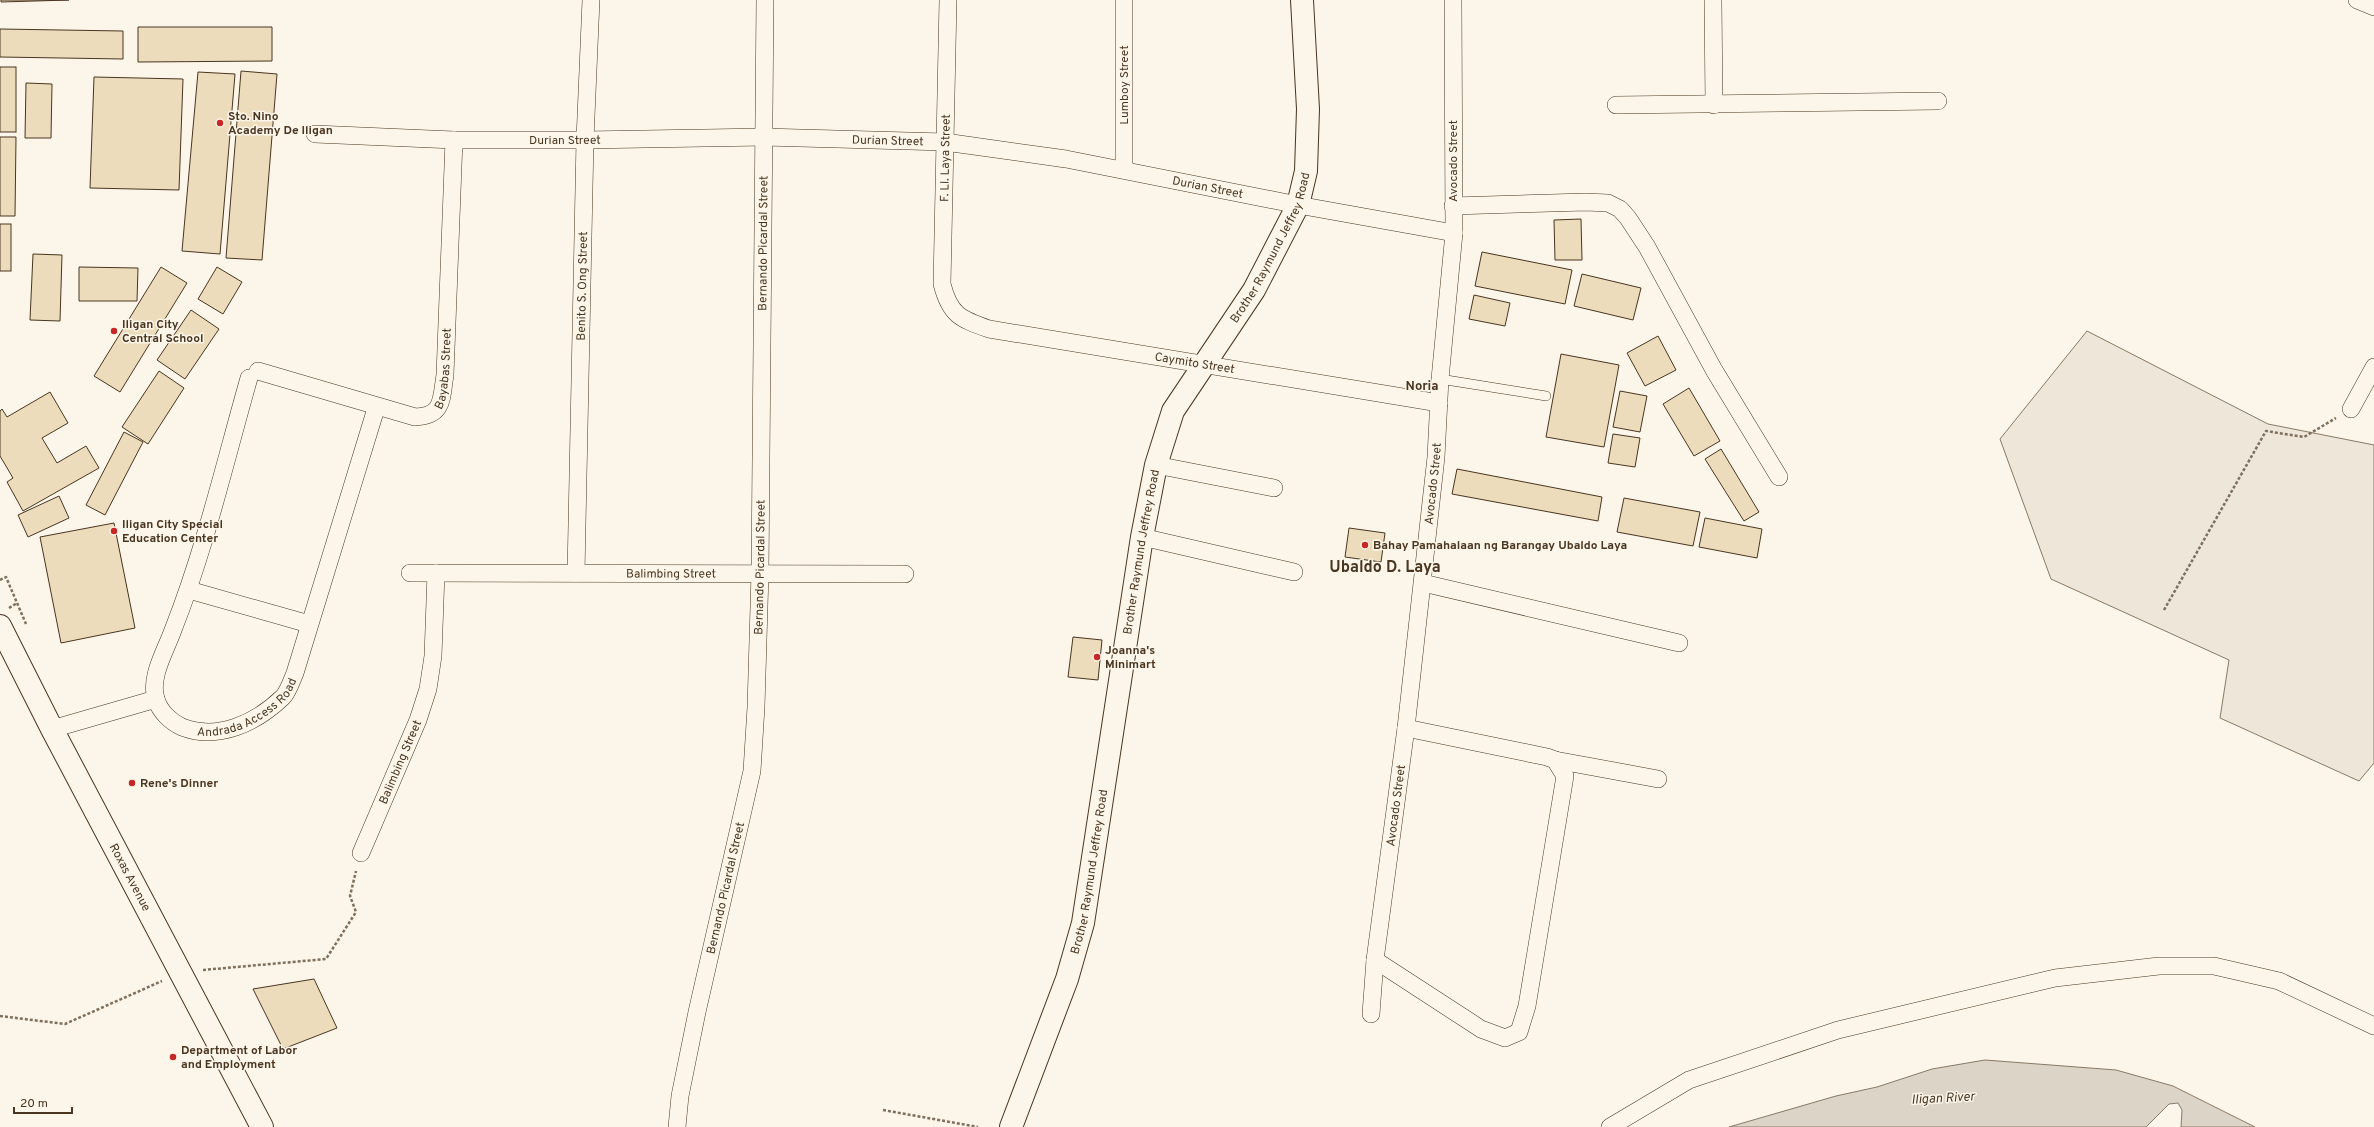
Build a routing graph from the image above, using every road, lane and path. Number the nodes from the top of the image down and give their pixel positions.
1 (591, 0) edge
2 (766, 0) edge
3 (948, 0) edge
4 (1124, 0) edge
5 (1302, 0) edge
6 (1453, 0) edge
7 (1712, 0) edge
8 (2357, 0) edge
9 (2374, 7) edge
10 (1938, 101) dead end
11 (1616, 105) dead end
12 (1714, 105) junction
13 (315, 134) dead end
14 (764, 137) junction
15 (454, 140) junction
16 (585, 140) junction
17 (945, 142) junction
18 (1124, 170) junction
19 (1298, 205) junction
20 (1453, 206) junction
21 (1454, 233) junction
22 (953, 313) joint
23 (1203, 366) junction
24 (2374, 366) edge
25 (1440, 379) junction
26 (1546, 396) dead end
27 (1439, 403) junction
28 (2351, 409) joint
29 (374, 415) dead end
30 (1156, 465) junction
31 (1779, 477) dead end
32 (1274, 488) dead end
33 (1142, 537) junction
34 (1294, 572) dead end
35 (410, 573) dead end
36 (436, 573) junction
37 (576, 573) junction
38 (760, 573) junction
39 (905, 574) dead end
40 (0, 580) edge
41 (1423, 582) junction
42 (189, 590) junction
43 (2164, 610) dead end
44 (26, 624) dead end
45 (309, 624) junction
46 (0, 626) edge
47 (1679, 643) dead end
48 (156, 699) junction
49 (1406, 728) junction
50 (52, 729) junction
51 (1555, 760) junction
52 (1658, 779) dead end
53 (361, 853) joint
54 (1375, 960) junction
55 (181, 972) junction
56 (1371, 1014) dead end
57 (0, 1016) edge
58 (2374, 1026) edge
59 (883, 1110) dead end
60 (262, 1127) edge
61 (677, 1127) edge
62 (978, 1127) edge
63 (1011, 1127) edge
64 (1610, 1127) edge

1 - 16 street, Benito S. Ong Street
2 - 14 street, Bernando Picardal Street
3 - 17 street, F. Ll. Laya Street
4 - 18 street, Lumboy Street
5 - 19 main road, Brother Raymund Jeffrey Road
6 - 20 street, Avocado Street
7 - 12 street
8 - 9 street
10 - 12 street
11 - 12 street
13 - 15 street, Durian Street
14 - 16 street, Durian Street
14 - 17 street, Durian Street
14 - 38 street, Bernando Picardal Street
15 - 16 street, Durian Street
15 - 42 street, Bayabas Street
16 - 37 street, Benito S. Ong Street
17 - 18 street, Durian Street
17 - 22 street, F. Ll. Laya Street
18 - 19 street, Durian Street
19 - 21 street, Durian Street
19 - 23 main road, Brother Raymund Jeffrey Road
20 - 21 street, Avocado Street
20 - 31 street
21 - 25 street, Avocado Street
22 - 23 street, Caymito Street
23 - 27 street, Caymito Street
23 - 30 main road, Brother Raymund Jeffrey Road
24 - 28 street
25 - 26 lane
25 - 27 street, Avocado Street
27 - 41 street, Avocado Street
28 - 43 path
29 - 45 street, Andrada Access Road
30 - 32 street
30 - 33 main road, Brother Raymund Jeffrey Road
33 - 34 street
33 - 63 main road, Brother Raymund Jeffrey Road
35 - 36 street, Balimbing Street
36 - 37 street, Balimbing Street
36 - 53 street, Balimbing Street
37 - 38 street, Balimbing Street
38 - 39 street, Balimbing Street
38 - 61 street, Bernando Picardal Street
40 - 44 path
41 - 47 street
41 - 49 street, Avocado Street
42 - 45 street
42 - 48 street
45 - 48 street, Andrada Access Road
46 - 50 main road, Roxas Avenue
48 - 50 street
49 - 51 street
49 - 54 street, Avocado Street
50 - 55 main road, Roxas Avenue
51 - 52 street
51 - 54 street
53 - 55 path
54 - 56 street, Avocado Street
55 - 57 path
55 - 60 main road, Roxas Avenue
58 - 64 street
59 - 62 path

